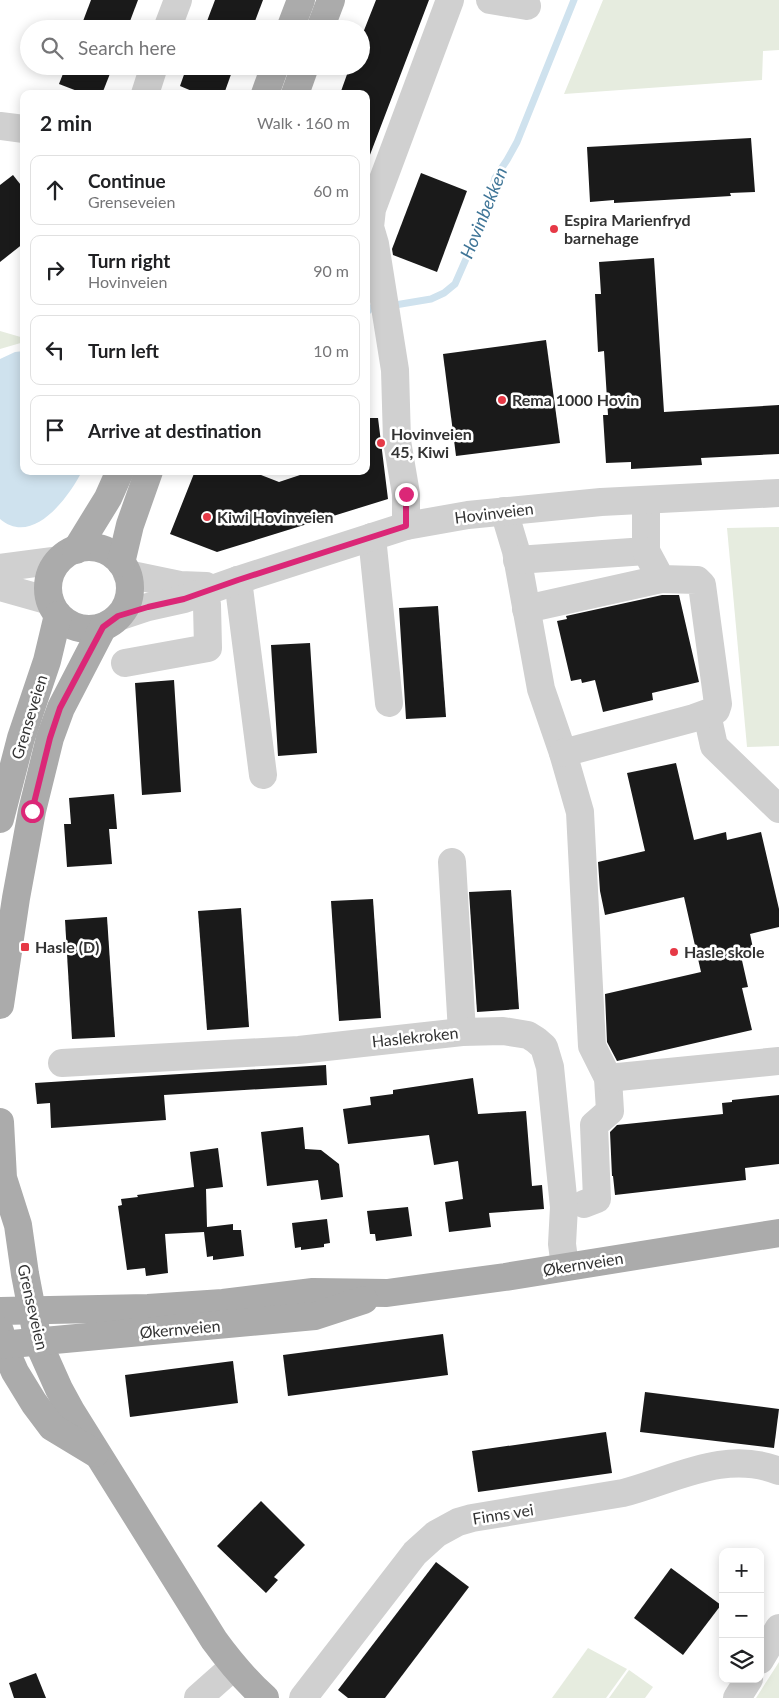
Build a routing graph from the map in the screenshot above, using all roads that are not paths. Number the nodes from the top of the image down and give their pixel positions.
1 (178, 0) edge
2 (301, 0) edge
3 (331, 0) edge
4 (490, 0) edge
5 (451, 2) edge
6 (527, 6) dead end
7 (170, 20) edge
8 (293, 20) edge
9 (323, 20) edge
10 (151, 75) edge
11 (272, 75) edge
12 (302, 75) edge
13 (147, 90) edge
14 (266, 90) edge
15 (296, 90) edge
16 (0, 126) edge
17 (20, 128) edge
18 (118, 475) edge
19 (148, 475) edge
20 (779, 493) edge
21 (646, 500) junction
22 (504, 511) junction
23 (406, 526) junction
24 (372, 537) junction
25 (646, 550) junction
26 (68, 555) junction
27 (518, 560) junction
28 (0, 568) edge
29 (124, 568) junction
30 (662, 579) junction
31 (0, 587) edge
32 (221, 591) junction
33 (54, 608) junction
34 (526, 609) junction
35 (111, 622) junction
36 (125, 663) dead end
37 (389, 703) dead end
38 (707, 714) junction
39 (563, 753) junction
40 (263, 775) dead end
41 (779, 809) edge
42 (0, 819) edge
43 (452, 862) dead end
44 (0, 1005) edge
45 (462, 1032) junction
46 (779, 1061) edge
47 (62, 1064) dead end
48 (608, 1078) junction
49 (0, 1122) edge
50 (0, 1130) edge
51 (1, 1183) edge
52 (584, 1204) dead end
53 (779, 1233) edge
54 (565, 1267) junction
55 (387, 1293) junction
56 (0, 1311) edge
57 (31, 1311) junction
58 (1, 1341) edge
59 (38, 1342) junction
60 (98, 1455) junction
61 (779, 1471) edge
62 (779, 1628) edge
63 (764, 1653) edge
64 (233, 1667) junction
65 (746, 1683) edge
66 (198, 1698) edge
67 (265, 1698) edge
68 (303, 1698) edge
69 (737, 1698) edge

1 - 7 street
2 - 8 main road
3 - 9 main road
4 - 6 street
5 - 23 street
10 - 13 street
11 - 14 main road
12 - 15 main road
16 - 17 street
18 - 26 main road
19 - 29 main road
20 - 21 street, Hovinveien
21 - 22 street, Hovinveien
21 - 25 street
22 - 23 street, Hovinveien
22 - 27 street
23 - 24 street, Hovinveien
24 - 32 street, Hovinveien
24 - 37 street
25 - 27 street
25 - 30 street
26 - 28 street
26 - 29 main road
26 - 33 main road
27 - 34 street
29 - 32 street, Hovinveien
29 - 35 main road
30 - 34 street
30 - 38 street
31 - 33 street
32 - 35 street, Hovinveien
32 - 36 street
32 - 40 street
33 - 35 main road
33 - 42 main road, Grenseveien
34 - 39 street
35 - 44 main road, Grenseveien
38 - 39 street
38 - 41 street
39 - 48 street
43 - 45 street
45 - 47 street, Haslekroken
45 - 54 street, Haslekroken
46 - 48 street
48 - 52 street
49 - 50 main road, Grenseveien
50 - 51 main road, Grenseveien
51 - 57 main road, Grenseveien
53 - 54 main road, Økernveien
54 - 55 main road, Økernveien
55 - 57 main road, Økernveien
55 - 59 main road, Økernveien
56 - 57 main road, Økernveien
57 - 59 main road, Grenseveien
58 - 59 main road, Økernveien
58 - 60 main road, Grenseveien
59 - 60 main road, Grenseveien
60 - 64 main road, Grenseveien
61 - 68 street, Finns vei
62 - 63 street
64 - 66 street
64 - 67 main road, Grenseveien
65 - 69 street

